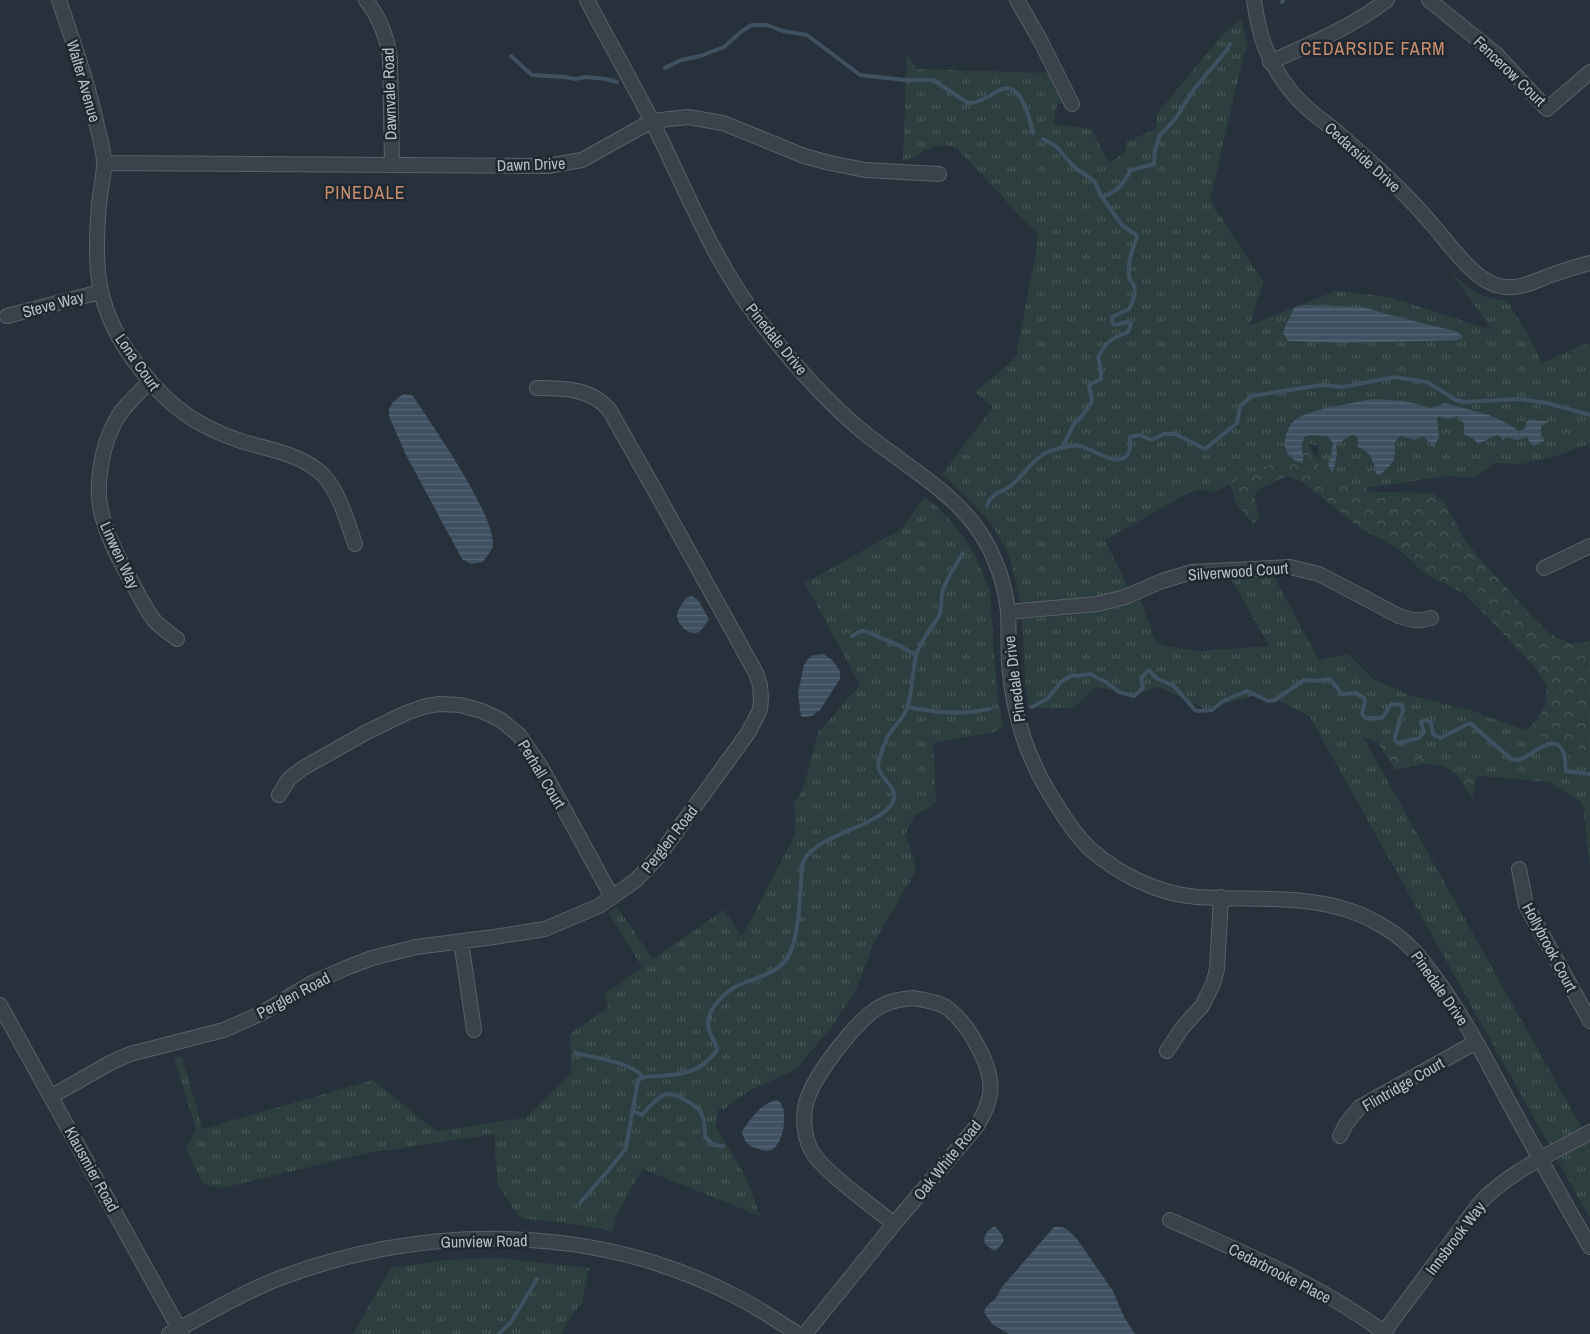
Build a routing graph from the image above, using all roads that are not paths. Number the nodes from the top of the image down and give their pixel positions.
1 (59, 0) edge
2 (366, 0) edge
3 (587, 0) edge
4 (1017, 0) edge
5 (1254, 0) edge
6 (1387, 0) edge
7 (1428, 0) edge
8 (1270, 62) junction
9 (1590, 72) edge
10 (1072, 104) dead end
11 (652, 121) junction
12 (104, 163) junction
13 (392, 164) junction
14 (940, 174) dead end
15 (1590, 263) edge
16 (100, 292) junction
17 (7, 316) dead end
18 (149, 382) junction
19 (537, 388) dead end
20 (355, 544) dead end
21 (1590, 546) edge
22 (1544, 568) dead end
23 (1008, 612) junction
24 (1431, 618) dead end
25 (177, 639) dead end
26 (278, 795) dead end
27 (1519, 869) dead end
28 (612, 897) junction
29 (1221, 897) junction
30 (461, 941) junction
31 (0, 1005) edge
32 (1590, 1021) edge
33 (474, 1030) dead end
34 (1476, 1042) junction
35 (1167, 1051) dead end
36 (52, 1096) junction
37 (1590, 1132) edge
38 (1340, 1136) dead end
39 (1540, 1160) junction
40 (1170, 1220) dead end
41 (894, 1224) junction
42 (1590, 1248) edge
43 (177, 1332) edge
44 (1385, 1333) edge
45 (798, 1334) edge
46 (805, 1334) edge

1 - 12 street, Walter Avenue
2 - 13 street, Dawnvale Road
3 - 11 street, Pinedale Drive
4 - 10 street
5 - 8 street, Cedarside Drive
6 - 8 street
7 - 9 street, Fencerow Court
8 - 15 street, Cedarside Drive
11 - 13 street, Dawn Drive
11 - 14 street, Dawn Drive
11 - 23 street, Pinedale Drive
12 - 13 street, Dawn Drive
12 - 16 street, Lona Court
16 - 17 street, Steve Way
16 - 18 street, Lona Court
18 - 20 street, Lona Court
18 - 25 street, Linwen Way
19 - 28 street, Perglen Road
21 - 22 street
23 - 24 street, Silverwood Court
23 - 29 street, Pinedale Drive
26 - 28 street, Perhall Court
27 - 32 street, Hollybrook Court
28 - 30 street, Perglen Road
29 - 34 street, Pinedale Drive
29 - 35 street
30 - 33 street
30 - 36 street, Perglen Road
31 - 36 street, Klausmier Road
34 - 38 street, Flintridge Court
34 - 39 street, Pinedale Drive
36 - 43 street, Klausmier Road
37 - 39 street, Innsbrook Way
39 - 42 street, Pinedale Drive
39 - 44 street, Innsbrook Way
40 - 44 street, Cedarbrooke Place
41 - 41 street, Oak White Road
41 - 46 street, Oak White Road
43 - 45 street, Gunview Road

